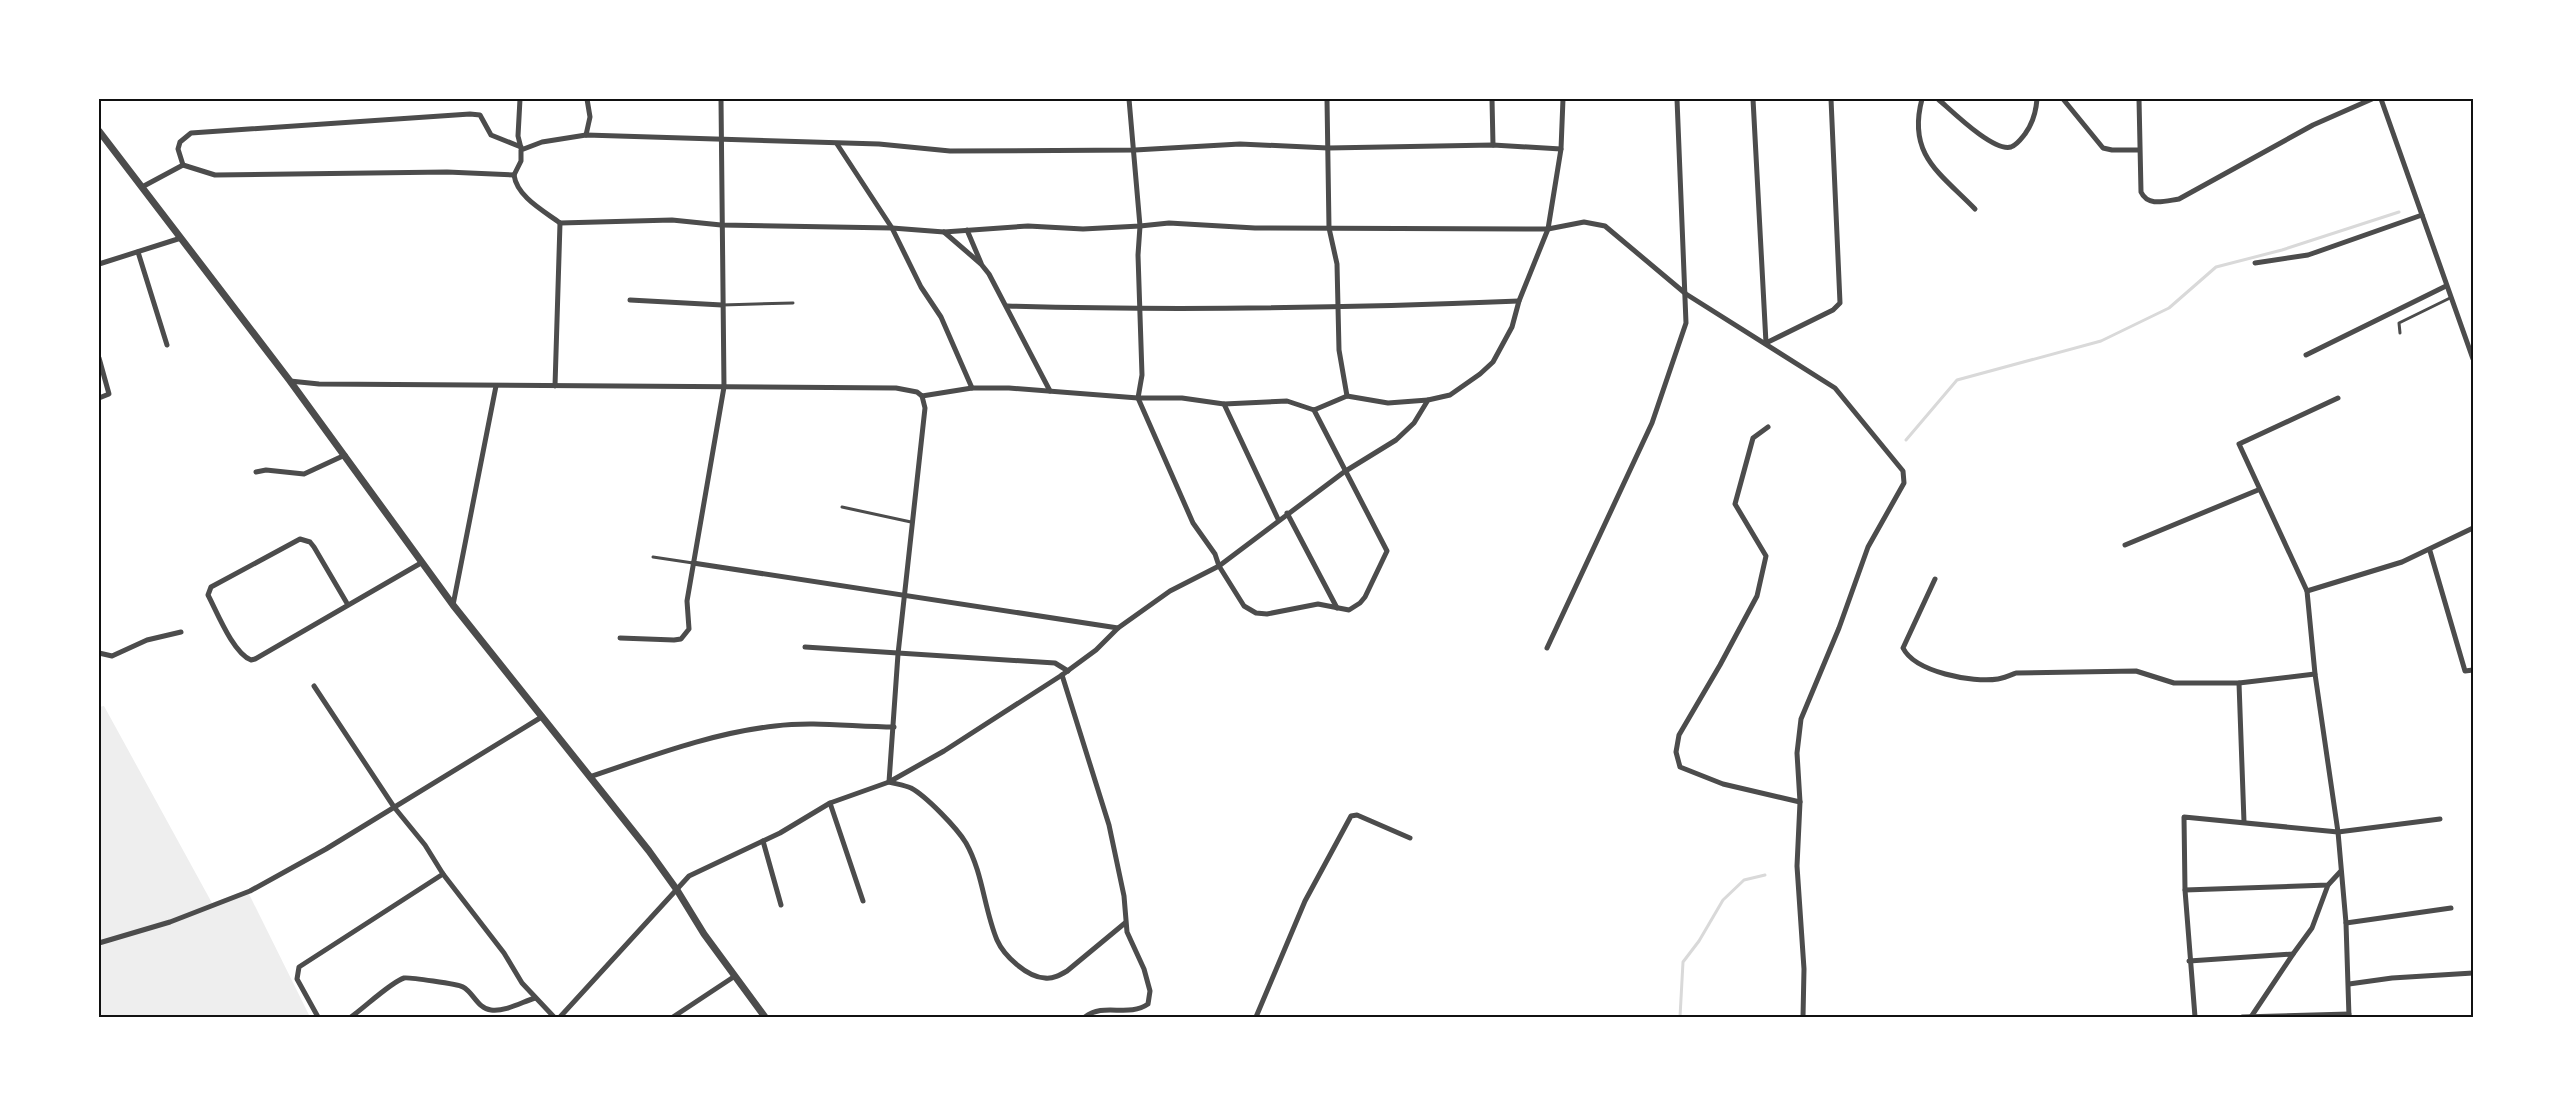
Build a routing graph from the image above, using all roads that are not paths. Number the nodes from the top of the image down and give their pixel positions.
1 (586, 99) edge
2 (722, 99) edge
3 (1129, 99) edge
4 (1327, 99) edge
5 (1492, 99) edge
6 (1563, 99) edge
7 (1677, 99) edge
8 (1753, 99) edge
9 (1922, 99) edge
10 (1938, 99) edge
11 (2037, 99) edge
12 (2062, 99) edge
13 (2139, 99) edge
14 (2372, 99) edge
15 (2381, 99) edge
16 (1831, 100) edge
17 (520, 101) edge
18 (99, 131) edge
19 (586, 135) junction
20 (722, 140) junction
21 (837, 144) junction
22 (1493, 146) junction
23 (1328, 148) junction
24 (521, 149) junction
25 (1561, 149) junction
26 (1135, 150) junction
27 (2139, 150) junction
28 (183, 165) junction
29 (514, 176) junction
30 (142, 187) junction
31 (1975, 209) dead end
32 (2422, 215) junction
33 (560, 223) junction
34 (721, 225) junction
35 (1140, 226) junction
36 (892, 228) junction
37 (1329, 228) junction
38 (1548, 229) junction
39 (967, 230) junction
40 (944, 232) junction
41 (181, 238) junction
42 (138, 252) junction
43 (2255, 263) dead end
44 (99, 264) edge
45 (981, 264) junction
46 (2446, 286) junction
47 (1686, 294) junction
48 (2450, 298) junction
49 (630, 300) dead end
50 (1519, 301) junction
51 (793, 303) dead end
52 (722, 305) junction
53 (1007, 306) junction
54 (1338, 309) junction
55 (1141, 310) junction
56 (2400, 333) dead end
57 (1767, 343) junction
58 (167, 345) dead end
59 (2306, 355) dead end
60 (99, 358) edge
61 (2473, 359) edge
62 (290, 381) junction
63 (496, 386) junction
64 (555, 386) junction
65 (724, 387) junction
66 (972, 388) junction
67 (1050, 391) junction
68 (922, 396) junction
69 (1347, 396) junction
70 (99, 398) edge
71 (1138, 398) junction
72 (2338, 398) dead end
73 (1428, 400) junction
74 (1224, 404) junction
75 (1314, 410) junction
76 (1768, 427) dead end
77 (345, 455) junction
78 (256, 472) dead end
79 (1344, 472) junction
80 (2258, 490) junction
81 (842, 507) dead end
82 (1287, 513) junction
83 (1278, 519) junction
84 (913, 523) junction
85 (2473, 528) edge
86 (2125, 545) dead end
87 (2430, 551) junction
88 (653, 557) dead end
89 (421, 563) junction
90 (693, 563) junction
91 (1219, 566) junction
92 (1935, 579) dead end
93 (2307, 591) junction
94 (904, 594) junction
95 (348, 605) junction
96 (453, 606) junction
97 (1336, 608) junction
98 (1118, 628) junction
99 (181, 632) dead end
100 (620, 638) dead end
101 (805, 647) dead end
102 (1547, 648) dead end
103 (99, 653) edge
104 (898, 654) junction
105 (2473, 670) edge
106 (1065, 673) junction
107 (2315, 674) junction
108 (2239, 683) junction
109 (314, 686) dead end
110 (540, 718) junction
111 (894, 727) junction
112 (589, 777) junction
113 (889, 782) junction
114 (1800, 802) junction
115 (830, 803) junction
116 (394, 807) junction
117 (2440, 819) dead end
118 (2244, 822) junction
119 (2338, 832) junction
120 (1410, 837) dead end
121 (763, 841) junction
122 (2340, 872) junction
123 (443, 874) junction
124 (2328, 885) junction
125 (677, 890) junction
126 (2185, 890) junction
127 (863, 901) dead end
128 (781, 905) dead end
129 (2451, 908) dead end
130 (1125, 922) junction
131 (2346, 922) junction
132 (99, 944) edge
133 (2293, 954) junction
134 (2189, 961) junction
135 (2473, 973) edge
136 (735, 976) junction
137 (2349, 984) junction
138 (535, 998) junction
139 (2251, 1016) edge
140 (2349, 1016) edge
141 (318, 1017) edge
142 (351, 1017) edge
143 (554, 1017) edge
144 (560, 1017) edge
145 (673, 1017) edge
146 (765, 1017) edge
147 (1085, 1017) edge
148 (1256, 1017) edge
149 (1803, 1017) edge
150 (2195, 1017) edge
151 (2242, 1017) edge

1 - 19 street
2 - 20 street
3 - 26 street
4 - 23 street
5 - 22 street
6 - 25 street
7 - 47 street
8 - 57 street
9 - 31 street
10 - 11 street
12 - 27 street
13 - 27 street
14 - 27 street
15 - 32 street
16 - 57 street
17 - 24 street
18 - 30 street
19 - 20 street
19 - 24 street
20 - 21 street
20 - 34 street
21 - 26 street
21 - 36 street
22 - 23 street
22 - 25 street
23 - 26 street
23 - 37 street
24 - 28 street
24 - 29 street
25 - 38 street
26 - 35 street
28 - 29 street
28 - 30 street
29 - 33 street
30 - 41 street
32 - 43 street
32 - 46 street
33 - 34 street
33 - 64 street
34 - 36 street
34 - 52 street
35 - 37 street
35 - 39 street
35 - 55 street
36 - 40 street
36 - 66 street
37 - 38 street
37 - 54 street
38 - 47 street
38 - 50 street
39 - 40 street
39 - 45 street
40 - 45 street
41 - 42 street
41 - 62 street
42 - 44 street
42 - 58 street
45 - 53 street
46 - 48 street
46 - 59 street
47 - 57 street
47 - 102 street
48 - 56 lane
48 - 61 street
49 - 52 street
50 - 54 street
50 - 73 street
51 - 52 lane
52 - 65 street
53 - 55 street
53 - 67 street
54 - 55 street
54 - 69 street
55 - 71 street
57 - 114 street
60 - 70 street
62 - 63 street
62 - 77 street
63 - 64 street
63 - 96 street
64 - 65 street
65 - 68 street
65 - 90 street
66 - 67 street
66 - 68 street
67 - 71 street
68 - 84 street
69 - 73 street
69 - 75 street
71 - 74 street
71 - 91 street
72 - 80 street
73 - 79 street
74 - 75 street
74 - 83 street
75 - 79 street
76 - 114 street
77 - 78 street
77 - 89 street
79 - 82 street
79 - 97 street
80 - 86 street
80 - 93 street
81 - 84 lane
82 - 83 street
82 - 97 street
83 - 91 street
84 - 94 street
85 - 87 street
87 - 93 street
87 - 105 street
88 - 90 lane
89 - 95 street
89 - 96 street
90 - 94 street
90 - 100 street
91 - 97 street
91 - 98 street
92 - 108 street
93 - 107 street
94 - 98 street
94 - 104 street
95 - 95 street
96 - 110 street
98 - 106 street
99 - 103 street
101 - 104 street
104 - 106 street
104 - 111 street
106 - 113 street
106 - 130 street
107 - 108 street
107 - 119 street
108 - 118 street
109 - 116 street
110 - 112 street
110 - 116 street
111 - 112 street
111 - 113 street
112 - 125 street
113 - 115 street
113 - 130 street
114 - 149 street
115 - 121 street
115 - 127 street
116 - 123 street
116 - 132 street
117 - 119 street
118 - 119 street
118 - 126 street
119 - 122 street
120 - 148 street
121 - 125 street
121 - 128 street
122 - 124 street
122 - 131 street
123 - 138 street
123 - 141 street
124 - 126 street
124 - 133 street
125 - 136 street
125 - 144 street
126 - 134 street
129 - 131 street
130 - 147 street
131 - 137 street
133 - 134 street
133 - 139 street
134 - 150 street
135 - 137 street
136 - 145 street
136 - 146 street
137 - 140 street
138 - 142 street
138 - 143 street
139 - 140 street
139 - 151 street

